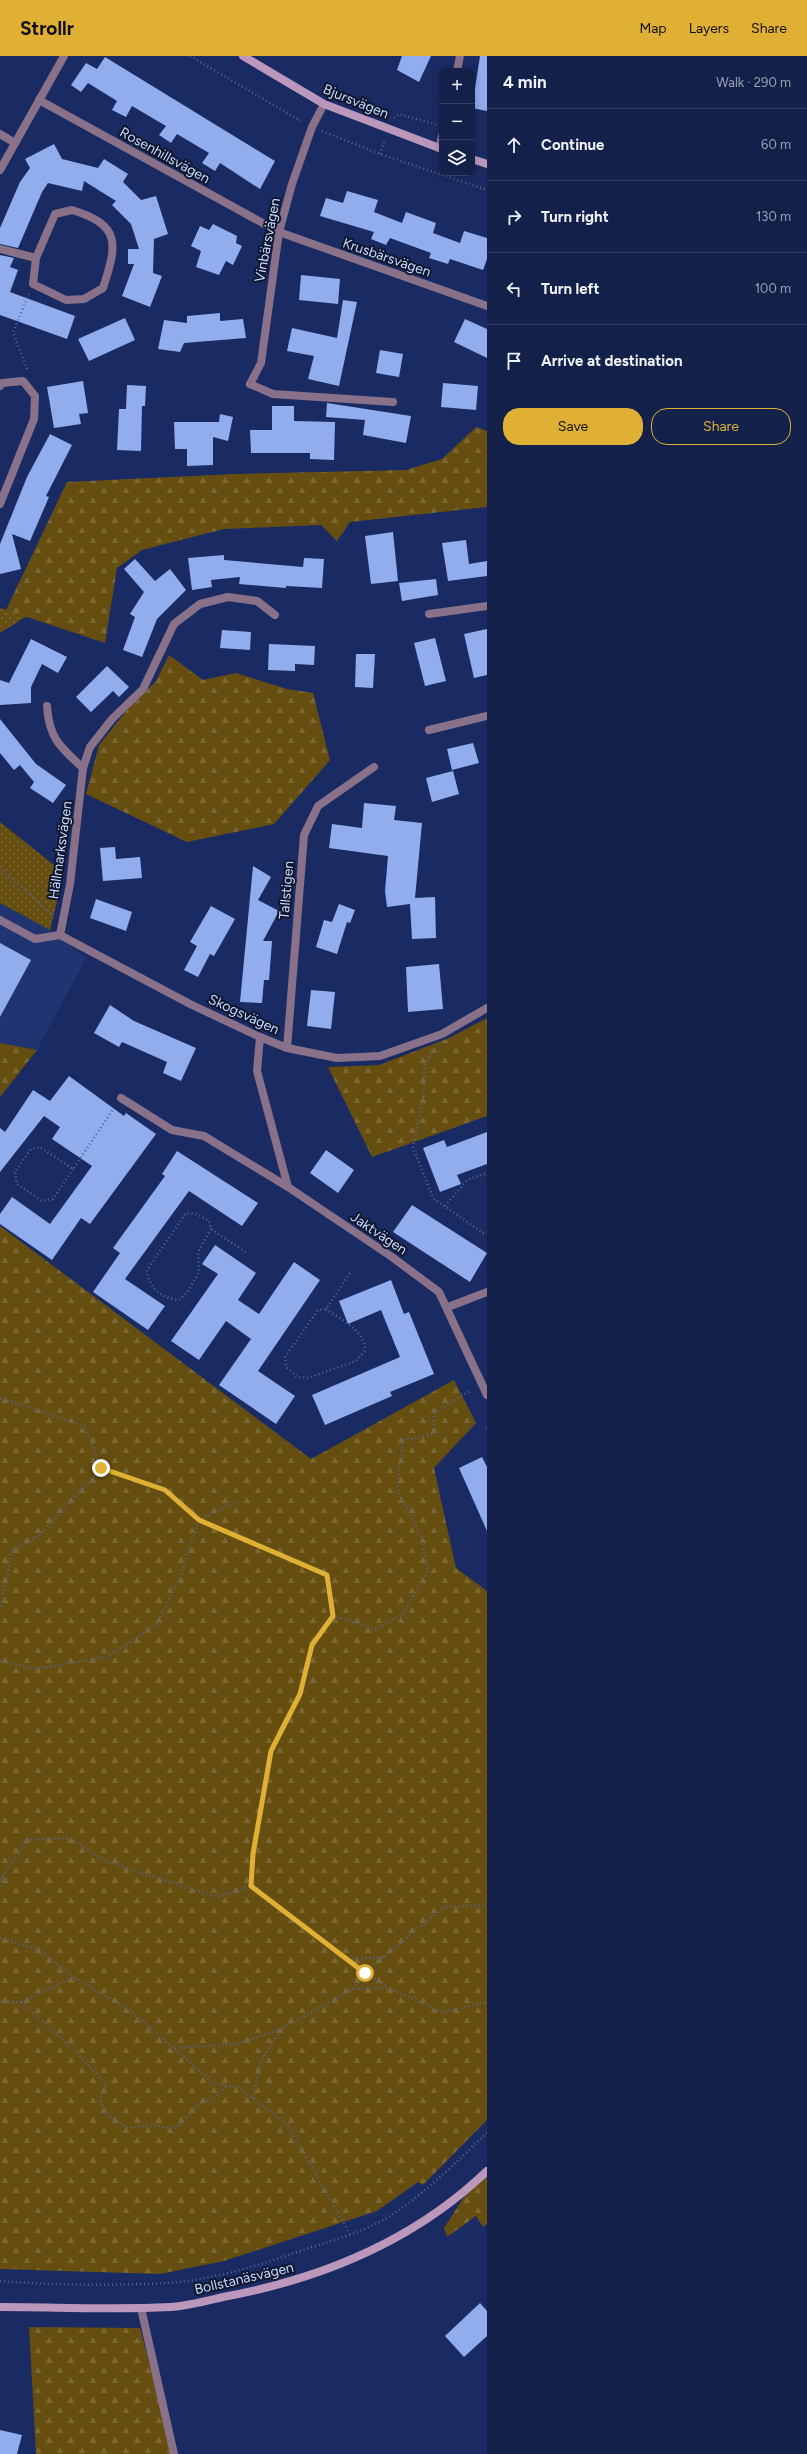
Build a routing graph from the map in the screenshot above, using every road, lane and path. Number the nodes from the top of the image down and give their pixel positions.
1 (64, 56) edge
2 (190, 56) edge
3 (243, 56) edge
4 (460, 56) edge
5 (458, 68) edge
6 (39, 100) junction
7 (324, 104) junction
8 (312, 127) junction
9 (0, 134) edge
10 (15, 143) junction
11 (439, 148) edge
12 (475, 160) edge
13 (487, 164) edge
14 (0, 170) edge
15 (487, 190) edge
16 (279, 232) junction
17 (0, 249) edge
18 (36, 258) junction
19 (33, 284) junction
20 (487, 306) edge
21 (23, 381) junction
22 (0, 386) edge
23 (393, 402) dead end
24 (0, 504) edge
25 (487, 606) edge
26 (429, 614) dead end
27 (275, 615) dead end
28 (47, 706) dead end
29 (487, 716) edge
30 (429, 730) dead end
31 (374, 767) dead end
32 (83, 768) junction
33 (0, 868) edge
34 (0, 920) edge
35 (62, 924) junction
36 (60, 936) junction
37 (487, 1008) edge
38 (442, 1034) junction
39 (260, 1037) junction
40 (287, 1048) junction
41 (121, 1098) joint
42 (73, 1169) junction
43 (487, 1173) edge
44 (288, 1187) junction
45 (445, 1206) junction
46 (211, 1229) junction
47 (487, 1232) edge
48 (247, 1253) dead end
49 (350, 1273) dead end
50 (487, 1292) edge
51 (448, 1307) junction
52 (326, 1309) junction
53 (482, 1384) junction
54 (487, 1395) edge
55 (0, 1398) edge
56 (487, 1428) edge
57 (487, 1432) edge
58 (101, 1468) junction
59 (238, 1501) dead end
60 (199, 1520) junction
61 (0, 1610) edge
62 (333, 1616) junction
63 (0, 1661) edge
64 (5, 1875) junction
65 (0, 1880) edge
66 (0, 1886) edge
67 (251, 1886) junction
68 (487, 1905) edge
69 (0, 1938) edge
70 (384, 1957) junction
71 (348, 1959) junction
72 (365, 1973) junction
73 (73, 1977) junction
74 (388, 1988) junction
75 (353, 1990) junction
76 (0, 2002) edge
77 (21, 2002) junction
78 (487, 2002) edge
79 (281, 2029) junction
80 (174, 2048) junction
81 (226, 2086) junction
82 (253, 2098) junction
83 (487, 2134) edge
84 (487, 2171) edge
85 (350, 2234) junction
86 (0, 2281) edge
87 (0, 2307) edge
88 (141, 2308) junction
89 (174, 2454) edge

1 - 6 street
2 - 8 path
3 - 7 street, Bjursvägen
4 - 5 street
6 - 10 street
6 - 16 street, Rosenhillsvägen
7 - 8 street, Vinbärsvägen
7 - 11 street, Bjursvägen
8 - 15 path
8 - 16 street, Vinbärsvägen
9 - 10 street
10 - 14 street
12 - 13 street
16 - 20 street, Krusbärsvägen
16 - 23 street, Vinbärsvägen
17 - 18 street
18 - 19 street
18 - 19 street
19 - 21 path
21 - 22 street
21 - 24 street
25 - 26 street
27 - 32 street, Hällmarksvägen
28 - 32 street
29 - 30 street
31 - 40 street, Tallstigen
32 - 35 street, Hällmarksvägen
33 - 35 path
34 - 36 street
35 - 36 street, Hällmarksvägen
36 - 39 street, Skogsvägen
37 - 38 street, Skogsvägen
38 - 40 street, Skogsvägen
38 - 45 path
39 - 40 street, Skogsvägen
39 - 44 street
41 - 42 path
41 - 44 street, Jaktvägen
42 - 42 path
43 - 45 path
44 - 51 street, Jaktvägen
45 - 47 path
46 - 46 path
46 - 48 path
49 - 52 path
50 - 51 street
51 - 53 street, Jaktvägen
52 - 52 path
53 - 54 street, Jaktvägen
53 - 62 path
55 - 58 path
56 - 57 path
58 - 60 path
58 - 61 path
59 - 60 path
60 - 62 path
60 - 63 path
62 - 67 path
64 - 65 path
64 - 66 path
64 - 67 path
67 - 71 path
68 - 70 path
69 - 73 path
70 - 71 path
70 - 72 path
71 - 72 path
72 - 74 path
72 - 75 path
73 - 77 path
73 - 80 path
74 - 75 path
74 - 78 path
75 - 79 path
76 - 77 path
77 - 81 path
79 - 80 path
79 - 82 path
80 - 81 path
81 - 82 path
82 - 85 path
83 - 85 path
84 - 88 street, Bollstanäsvägen
85 - 86 path
87 - 88 street, Bollstanäsvägen
88 - 89 street

